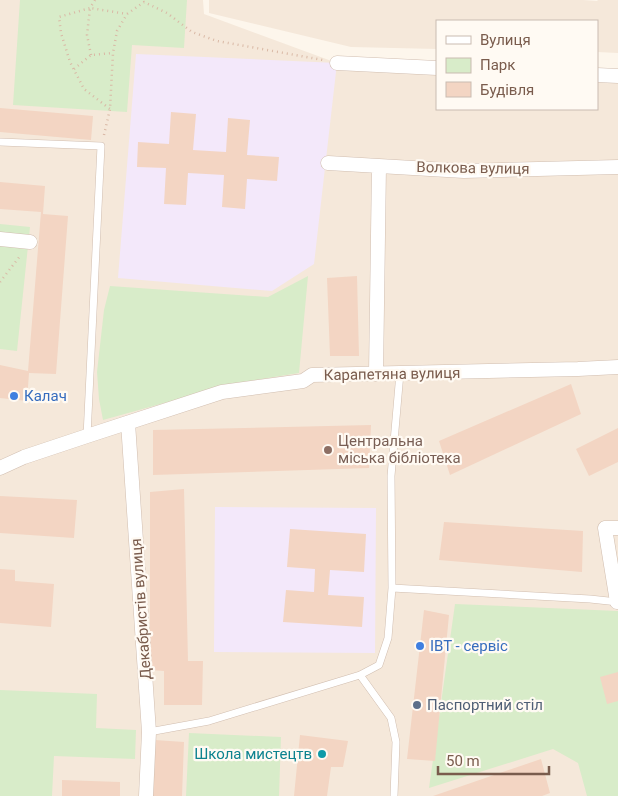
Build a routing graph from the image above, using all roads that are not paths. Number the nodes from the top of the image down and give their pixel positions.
1 (337, 63) road end
2 (436, 68) edge
3 (598, 75) edge
4 (618, 76) edge
5 (0, 142) edge
6 (328, 163) dead end
7 (379, 166) junction
8 (618, 167) edge
9 (0, 239) edge
10 (30, 242) road end
11 (618, 367) edge
12 (400, 373) junction
13 (376, 374) junction
14 (128, 423) junction
15 (87, 436) junction
16 (0, 468) edge
17 (618, 528) edge
18 (392, 588) junction
19 (618, 602) edge
20 (360, 675) junction
21 (149, 732) junction
22 (146, 796) edge
23 (394, 796) edge

1 - 2 street
3 - 4 street
5 - 15 lane
6 - 7 street, Волкова вулиця
7 - 8 street, Волкова вулиця
7 - 13 street
9 - 10 street
11 - 12 street, Карапетяна вулиця
12 - 13 street, Карапетяна вулиця
12 - 18 lane
13 - 14 street, Карапетяна вулиця
14 - 15 street, Карапетяна вулиця
14 - 21 street, Декабристів вулиця
15 - 16 street, Карапетяна вулиця
17 - 19 street
18 - 19 lane
18 - 20 lane
20 - 21 lane
20 - 23 lane
21 - 22 street, Декабристів вулиця

